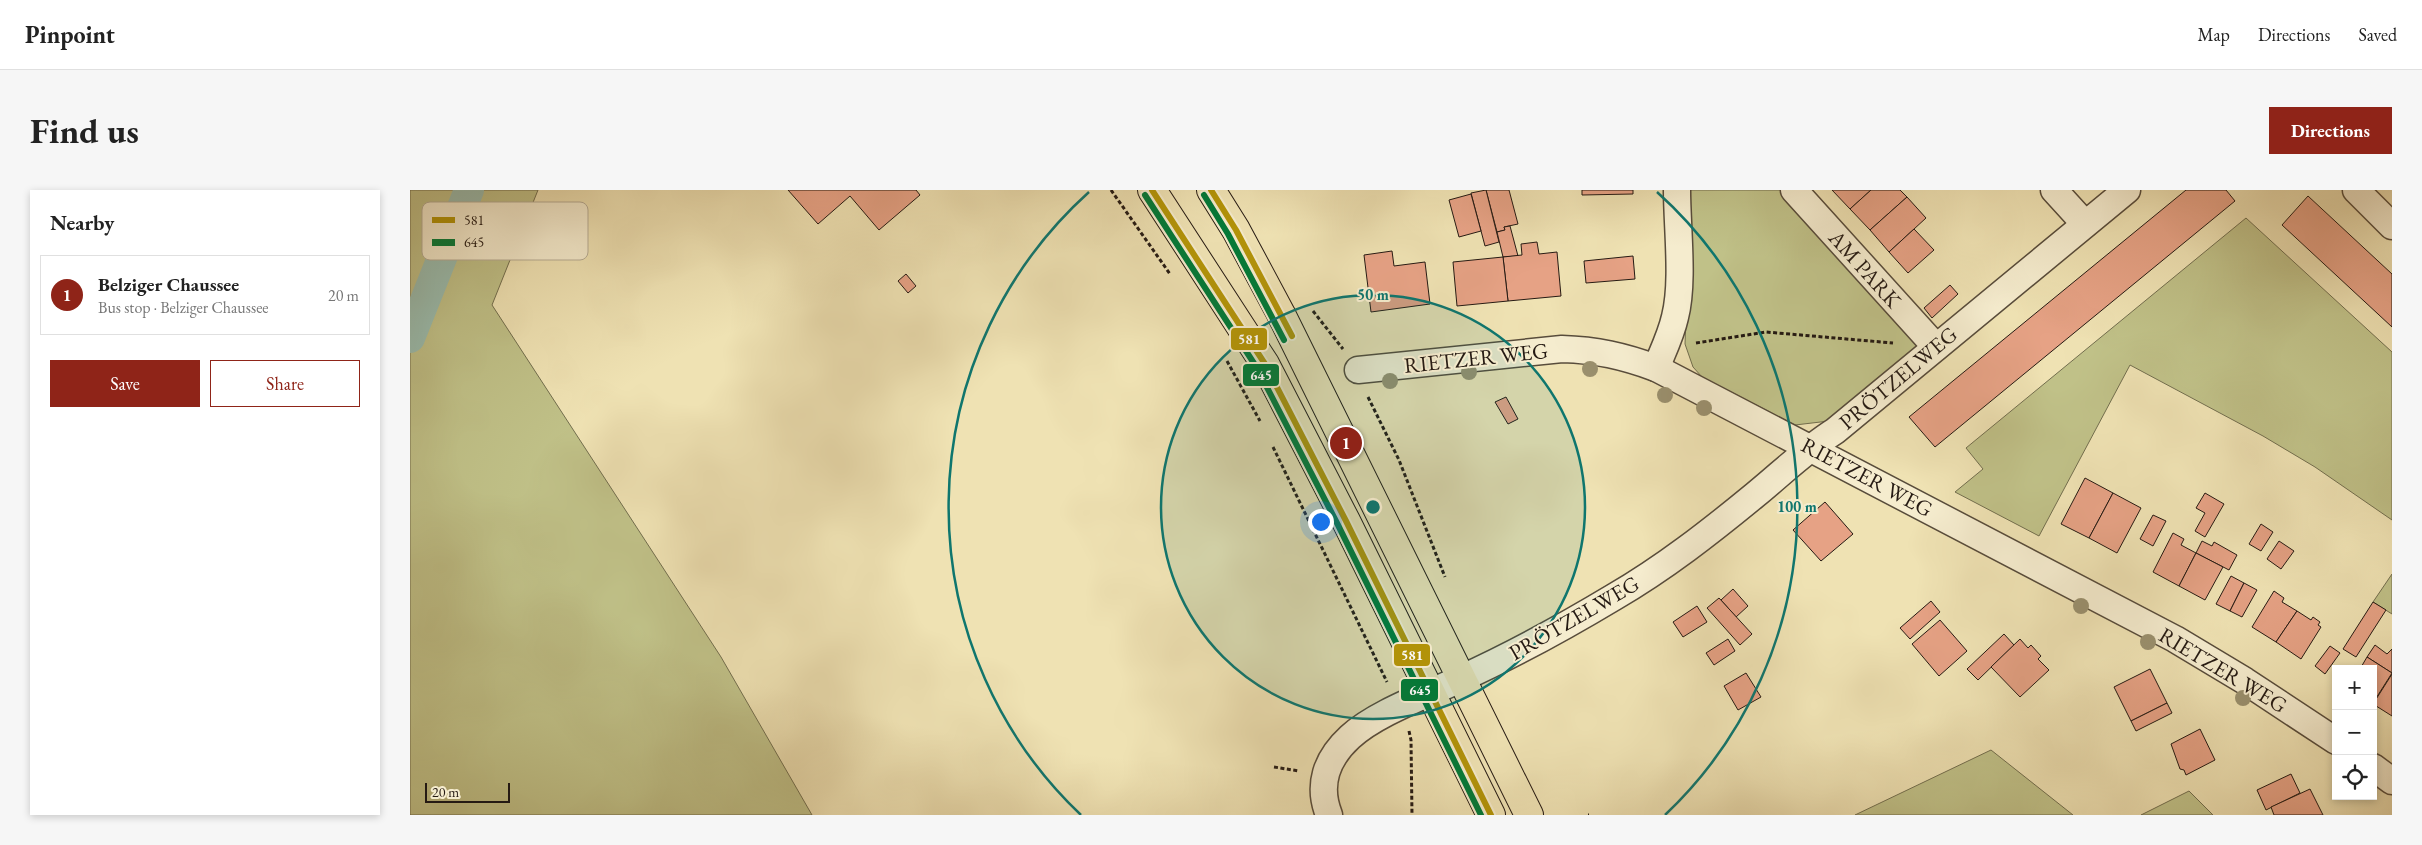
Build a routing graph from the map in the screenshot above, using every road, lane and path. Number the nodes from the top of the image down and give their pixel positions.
1 (1111, 190) edge
2 (1152, 190) edge
3 (1211, 190) edge
4 (1677, 190) edge
5 (1794, 190) edge
6 (2054, 190) edge
7 (2128, 190) edge
8 (2356, 190) edge
9 (1123, 200) dead end
10 (1124, 208) junction
11 (2085, 224) junction
12 (2392, 226) edge
13 (1171, 276) dead end
14 (1311, 308) dead end
15 (1936, 347) junction
16 (1223, 355) dead end
17 (1656, 368) junction
18 (1356, 371) junction
19 (1262, 424) dead end
20 (1271, 442) dead end
21 (1809, 447) junction
22 (1447, 580) dead end
23 (1462, 678) junction
24 (1431, 693) junction
25 (1400, 708) junction
26 (2332, 738) edge
27 (2377, 770) edge
28 (2392, 781) edge
29 (1329, 815) edge
30 (1412, 815) edge
31 (1491, 815) edge
32 (1529, 815) edge

1 - 10 path
2 - 24 main road
3 - 23 main road
4 - 17 street
5 - 15 street, AM PARK
6 - 11 street
7 - 11 street, PRÖTZELWEG
8 - 12 street
9 - 10 path
10 - 13 path
11 - 15 street, PRÖTZELWEG
14 - 18 path
15 - 17 path
15 - 21 street, PRÖTZELWEG
16 - 19 path
17 - 18 street, RIETZER WEG
17 - 21 street, RIETZER WEG
18 - 22 path
20 - 25 path
21 - 23 street, PRÖTZELWEG
21 - 26 street, RIETZER WEG
23 - 24 street, PRÖTZELWEG
23 - 32 main road
24 - 25 street, PRÖTZELWEG
24 - 31 main road
25 - 29 street, PRÖTZELWEG
25 - 30 path
27 - 28 street

